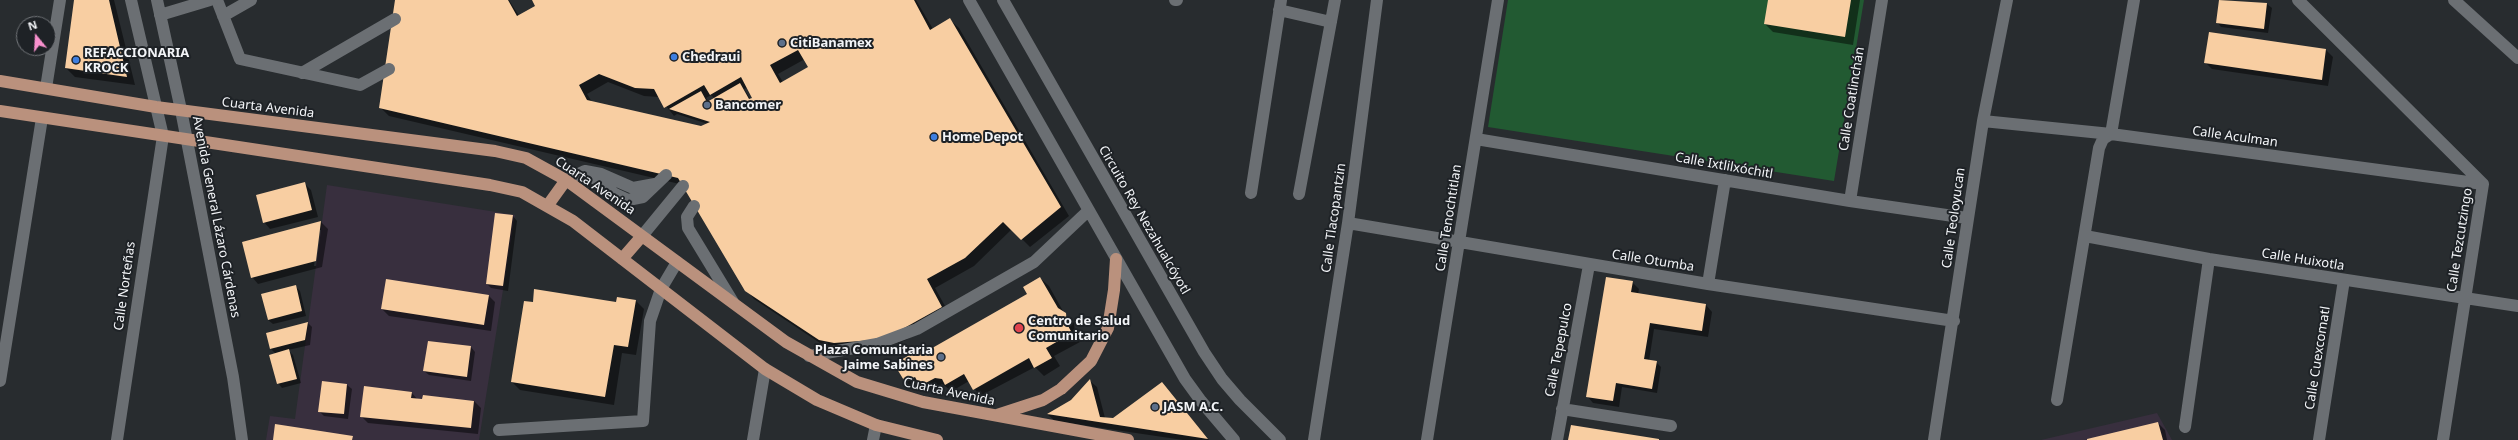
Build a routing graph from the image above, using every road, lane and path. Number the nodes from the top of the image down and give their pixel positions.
1 (60, 0) edge
2 (131, 0) edge
3 (157, 0) edge
4 (210, 0) edge
5 (217, 0) edge
6 (251, 0) edge
7 (970, 0) edge
8 (1003, 0) edge
9 (1335, 0) edge
10 (1377, 0) edge
11 (1498, 0) edge
12 (1882, 0) edge
13 (2007, 0) edge
14 (2134, 0) edge
15 (2298, 0) edge
16 (2454, 0) edge
17 (1280, 5) edge
18 (160, 15) junction
19 (223, 16) junction
20 (395, 19) dead end
21 (1331, 22) junction
22 (2518, 58) edge
23 (389, 69) dead end
24 (302, 73) junction
25 (0, 81) edge
26 (46, 88) junction
27 (156, 107) junction
28 (181, 110) junction
29 (0, 111) edge
30 (42, 118) junction
31 (1983, 121) junction
32 (2111, 134) junction
33 (162, 136) junction
34 (1476, 139) junction
35 (186, 140) junction
36 (666, 175) dead end
37 (566, 180) junction
38 (1724, 180) junction
39 (2483, 184) junction
40 (683, 186) dead end
41 (1251, 193) dead end
42 (1299, 194) dead end
43 (1850, 201) junction
44 (548, 205) junction
45 (694, 206) dead end
46 (1088, 210) junction
47 (1967, 218) junction
48 (1348, 223) junction
49 (642, 236) junction
50 (2085, 236) junction
51 (1460, 242) junction
52 (622, 259) junction
53 (1116, 259) junction
54 (2209, 259) junction
55 (677, 262) junction
56 (1589, 265) junction
57 (2344, 280) junction
58 (1708, 284) junction
59 (661, 289) junction
60 (2465, 298) junction
61 (733, 302) junction
62 (2518, 306) edge
63 (1954, 321) junction
64 (809, 356) junction
65 (764, 369) junction
66 (0, 381) edge
67 (2057, 400) dead end
68 (1562, 409) junction
69 (992, 416) junction
70 (876, 426) junction
71 (1671, 426) dead end
72 (2185, 427) dead end
73 (500, 430) dead end
74 (117, 440) edge
75 (242, 440) edge
76 (752, 440) edge
77 (873, 440) edge
78 (937, 440) edge
79 (1128, 440) edge
80 (1234, 440) edge
81 (1280, 440) edge
82 (1314, 440) edge
83 (1428, 440) edge
84 (1557, 440) edge
85 (1934, 440) edge
86 (2319, 440) edge
87 (2443, 440) edge

1 - 26 street
2 - 27 street
3 - 18 street, Avenida General Lázaro Cárdenas
4 - 18 street
5 - 19 street
6 - 19 street
7 - 46 street
8 - 81 street, Circuito Rey Nezahualcóyotl
9 - 21 street
10 - 48 street, Calle Tlacopantzin
11 - 34 street, Calle Tenochtitlan
12 - 43 street, Calle Coatlinchán
13 - 31 street, Calle Teoloyucan
14 - 32 street
15 - 39 street, Calle Tezcutzingo
16 - 22 street
17 - 21 street
17 - 41 street
18 - 28 street, Avenida General Lázaro Cárdenas
19 - 24 street
20 - 24 street
21 - 42 street
23 - 24 street
25 - 26 main road, Cuarta Avenida
26 - 27 main road, Cuarta Avenida
27 - 28 main road, Cuarta Avenida
27 - 33 street
28 - 35 street, Avenida General Lázaro Cárdenas
28 - 37 main road, Cuarta Avenida
29 - 30 main road
30 - 33 main road
30 - 66 street
31 - 32 street, Calle Aculman
31 - 47 street, Calle Teoloyucan
32 - 39 street, Calle Aculman
32 - 50 street
33 - 35 main road
33 - 74 street, Calle Norteñas
34 - 38 street, Calle Ixtlilxóchitl
34 - 51 street, Calle Tenochtitlan
35 - 44 main road
35 - 75 street, Avenida General Lázaro Cárdenas
36 - 37 street
37 - 44 main road
37 - 49 main road, Cuarta Avenida
38 - 43 street, Calle Ixtlilxóchitl
38 - 58 street
39 - 60 street, Calle Tezcutzingo
40 - 49 street
43 - 47 street, Calle Ixtlilxóchitl
44 - 52 main road
45 - 61 street
46 - 53 street
46 - 64 street
47 - 63 street, Calle Teoloyucan
48 - 51 street, Calle Otumba
48 - 82 street, Calle Tlacopantzin
49 - 52 main road
49 - 55 main road, Cuarta Avenida
50 - 54 street, Calle Huixotla
50 - 67 street
51 - 56 street, Calle Otumba
51 - 83 street, Calle Tenochtitlan
52 - 59 main road
53 - 69 main road
53 - 80 street
54 - 57 street, Calle Huixotla
54 - 72 street
55 - 59 street
55 - 61 main road, Cuarta Avenida
56 - 58 street, Calle Otumba
56 - 68 street, Calle Tepepulco
57 - 60 street, Calle Huixotla
57 - 86 street, Calle Cuexcomatl
58 - 63 street, Calle Otumba
59 - 65 main road
59 - 73 street
60 - 62 street, Calle Huixotla
60 - 87 street, Calle Tezcutzingo
61 - 64 main road, Cuarta Avenida
63 - 85 street, Calle Teoloyucan
64 - 69 main road, Cuarta Avenida
65 - 70 main road
65 - 76 street
68 - 71 street
68 - 84 street, Calle Tepepulco
69 - 79 main road, Cuarta Avenida
70 - 77 street
70 - 78 main road

